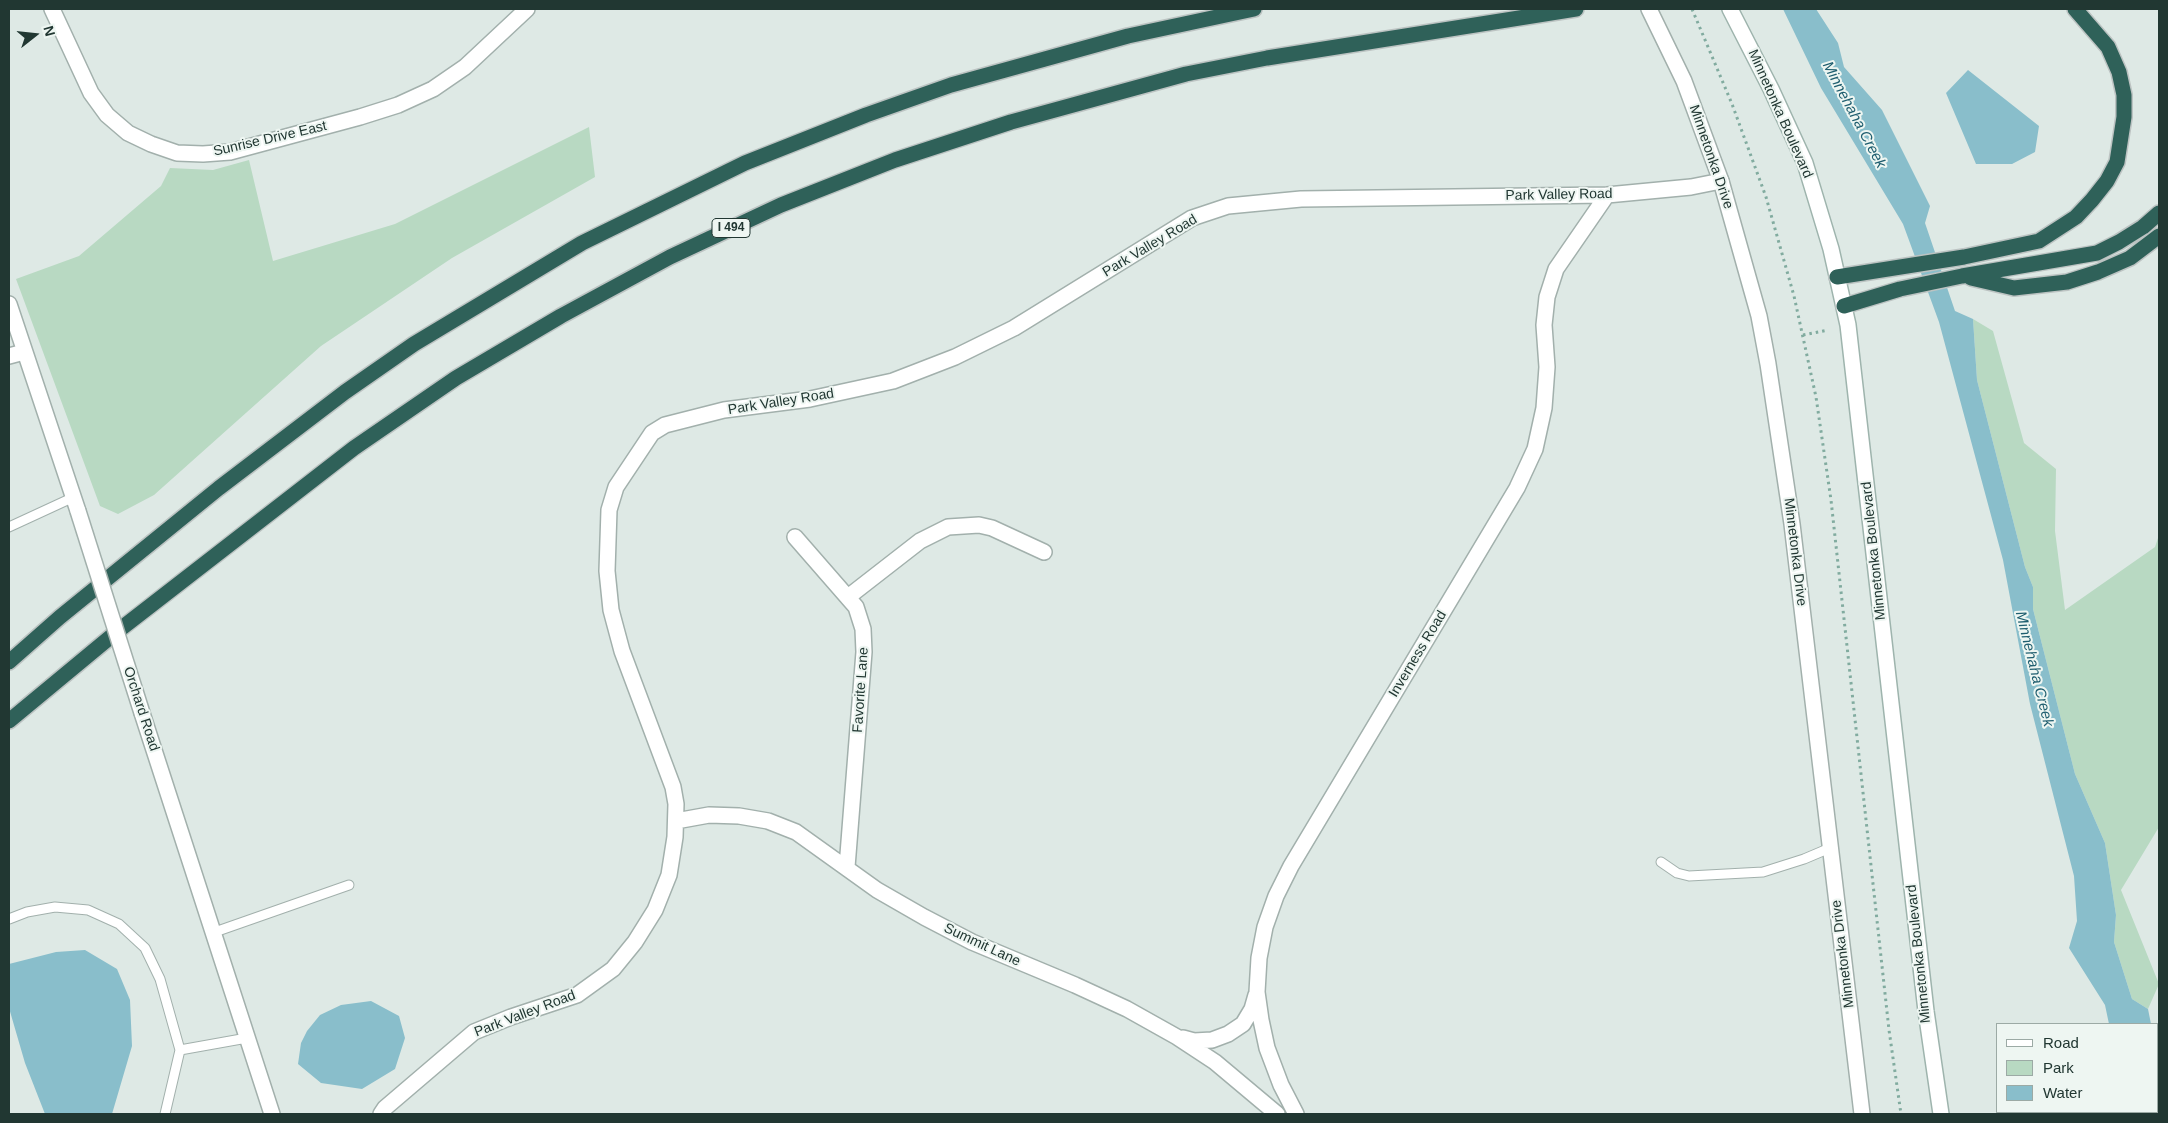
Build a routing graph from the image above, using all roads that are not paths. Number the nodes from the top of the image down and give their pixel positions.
1 (52, 9) edge
2 (527, 9) edge
3 (1254, 9) edge
4 (1576, 9) edge
5 (1649, 9) edge
6 (1730, 9) edge
7 (2075, 9) edge
8 (1721, 181) junction
9 (1607, 195) junction
10 (2159, 213) edge
11 (2159, 236) edge
12 (1962, 276) junction
13 (1838, 277) junction
14 (9, 304) edge
15 (1844, 306) junction
16 (24, 352) junction
17 (9, 356) edge
18 (76, 504) junction
19 (9, 527) edge
20 (795, 537) dead end
21 (1044, 552) dead end
22 (848, 597) junction
23 (9, 662) edge
24 (9, 721) edge
25 (676, 821) junction
26 (1830, 848) junction
27 (1661, 862) dead end
28 (847, 867) junction
29 (349, 885) dead end
30 (9, 919) edge
31 (212, 933) junction
32 (1257, 992) junction
33 (1177, 1037) junction
34 (248, 1038) junction
35 (180, 1050) junction
36 (165, 1114) edge
37 (272, 1114) edge
38 (381, 1114) edge
39 (1277, 1114) edge
40 (1296, 1114) edge
41 (1862, 1114) edge
42 (1941, 1114) edge

1 - 2 street, Sunrise Drive East
3 - 23 highway
4 - 24 highway, I 494
5 - 8 street, Minnetonka Drive
6 - 13 street, Minnetonka Boulevard
7 - 13 highway
8 - 9 street, Park Valley Road
8 - 26 street, Minnetonka Drive
9 - 25 street, Park Valley Road
9 - 32 street, Inverness Road
10 - 12 highway
11 - 12 highway
12 - 15 highway
13 - 15 street, Minnetonka Boulevard
14 - 16 street, Orchard Road
15 - 42 street, Minnetonka Boulevard
16 - 17 street
16 - 18 street, Orchard Road
18 - 19 lane
18 - 31 street, Orchard Road, bridge
20 - 22 street, Favorite Lane
21 - 22 street
22 - 28 street, Favorite Lane
25 - 28 street, Summit Lane
25 - 38 street, Park Valley Road
26 - 27 lane
26 - 41 street, Minnetonka Drive
28 - 33 street, Summit Lane
29 - 31 lane
30 - 35 lane
31 - 34 street, Orchard Road
32 - 33 street
32 - 40 street, Inverness Road
33 - 39 street, Summit Lane
34 - 35 lane
34 - 37 street, Orchard Road
35 - 36 lane

